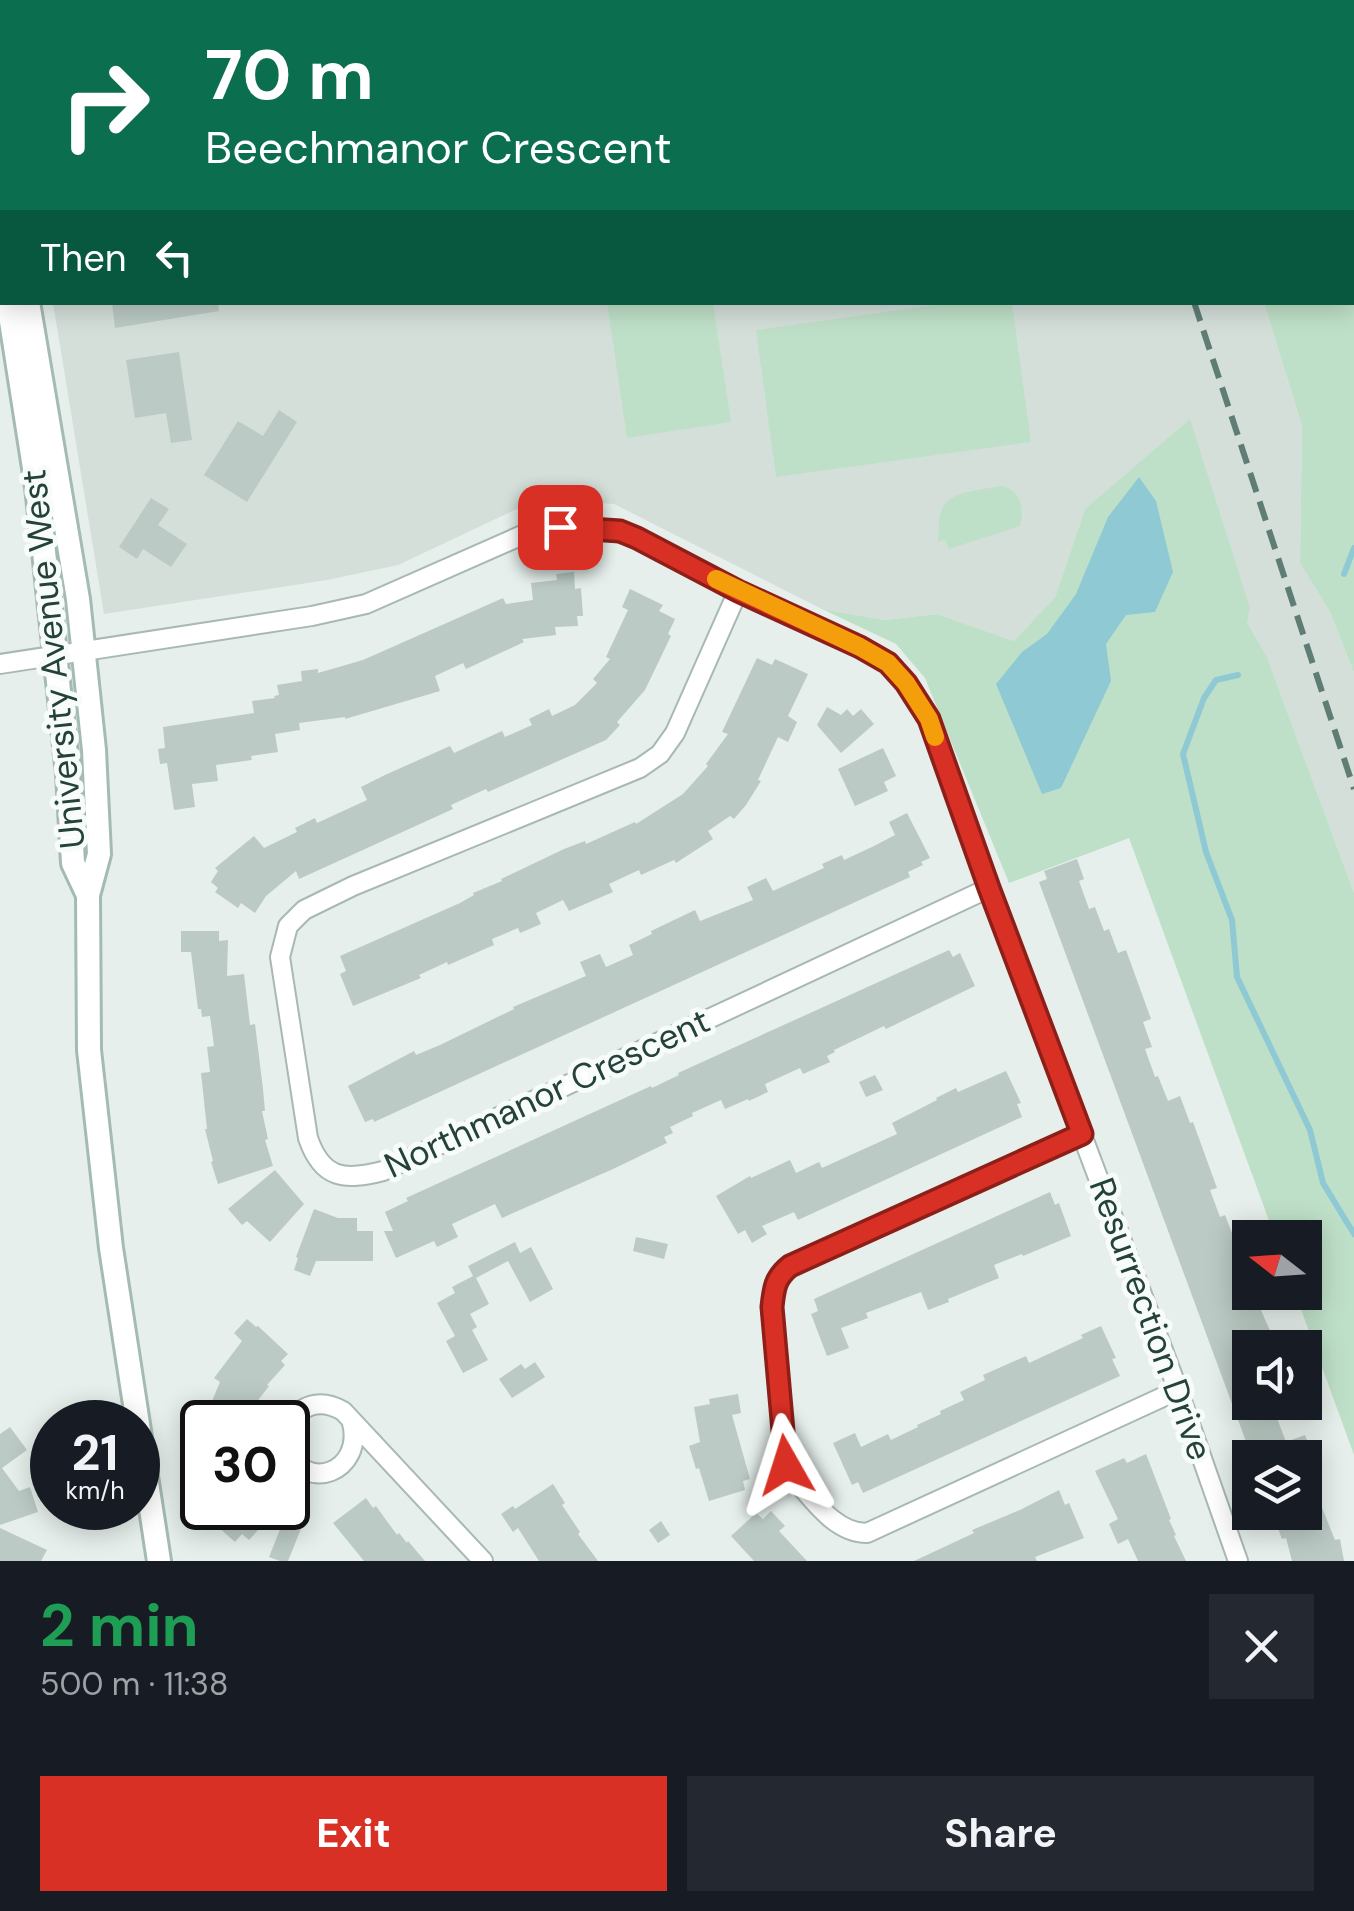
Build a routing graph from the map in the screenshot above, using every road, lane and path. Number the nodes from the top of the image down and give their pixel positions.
1 (8, 305) edge
2 (29, 305) edge
3 (738, 591) junction
4 (70, 655) junction
5 (0, 664) edge
6 (989, 888) junction
7 (1082, 1134) junction
8 (1178, 1390) junction
9 (310, 1406) edge
10 (352, 1424) junction
11 (310, 1472) edge
12 (160, 1561) edge
13 (483, 1561) edge
14 (1238, 1561) edge

1 - 4 main road, University Avenue West
2 - 4 main road, University Avenue West
3 - 4 street, Resurrection Drive
3 - 6 street, Resurrection Drive
3 - 6 street, Northmanor Crescent
4 - 5 street, Resurrection Drive
4 - 12 main road, University Avenue West
6 - 7 street, Resurrection Drive
7 - 8 street, Resurrection Drive
7 - 8 street
8 - 14 street, Resurrection Drive
9 - 10 street
10 - 11 street
10 - 13 street

